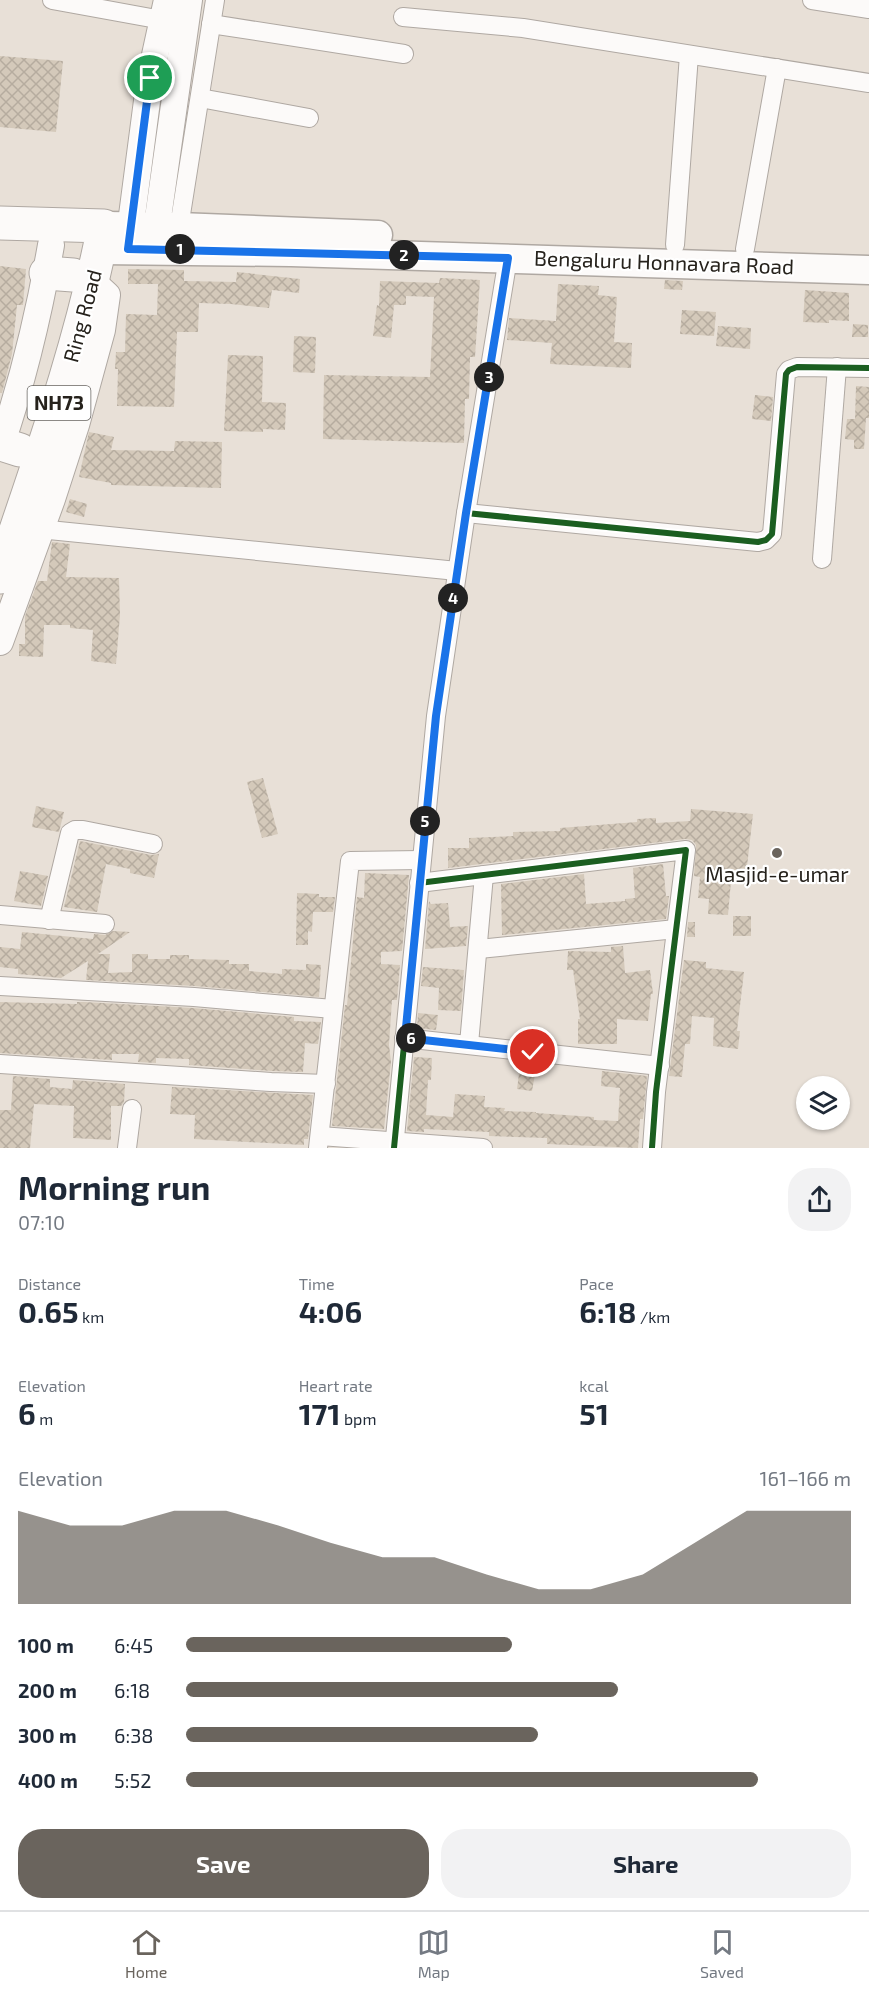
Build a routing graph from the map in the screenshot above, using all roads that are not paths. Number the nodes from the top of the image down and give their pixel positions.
1 (52, 0) edge
2 (189, 0) edge
3 (215, 0) edge
4 (812, 0) edge
5 (869, 9) edge
6 (165, 10) edge
7 (403, 17) dead end
8 (211, 24) junction
9 (405, 54) dead end
10 (689, 54) junction
11 (777, 68) junction
12 (869, 83) edge
13 (200, 98) junction
14 (309, 118) dead end
15 (0, 223) edge
16 (0, 242) edge
17 (675, 245) junction
18 (106, 246) junction
19 (745, 249) junction
20 (869, 253) edge
21 (508, 258) junction
22 (869, 270) edge
23 (837, 367) junction
24 (869, 368) edge
25 (7, 447) edge
26 (466, 513) junction
27 (20, 521) edge
28 (822, 559) dead end
29 (457, 572) junction
30 (0, 577) edge
31 (0, 642) edge
32 (153, 844) dead end
33 (422, 860) junction
34 (484, 875) junction
35 (419, 883) junction
36 (0, 915) edge
37 (49, 920) junction
38 (105, 924) dead end
39 (676, 929) junction
40 (479, 949) junction
41 (0, 986) edge
42 (333, 1009) junction
43 (405, 1038) junction
44 (469, 1044) junction
45 (0, 1064) edge
46 (660, 1066) junction
47 (326, 1084) junction
48 (132, 1108) dead end
49 (319, 1142) edge
50 (394, 1145) edge
51 (127, 1148) edge
52 (483, 1148) edge
53 (652, 1148) edge

1 - 6 street
2 - 18 street
3 - 8 street
4 - 5 street
6 - 18 street
7 - 10 street
8 - 9 street
8 - 13 street
10 - 11 street
10 - 17 street
11 - 12 street
11 - 19 street
13 - 14 street
13 - 18 street
15 - 18 highway
16 - 18 highway
17 - 18 main road
17 - 19 main road
18 - 21 main road, Bengaluru Honnavara Road
18 - 25 highway, Ring Road / NH73
18 - 27 highway, Ring Road / NH73
19 - 20 main road
21 - 22 main road, Bengaluru Honnavara Road
21 - 26 street
23 - 24 street
23 - 26 street
23 - 28 street
25 - 27 highway, Ring Road / NH73
26 - 29 street
27 - 29 street
27 - 30 highway, Ring Road / NH73
27 - 31 street
29 - 33 street
32 - 37 street
33 - 35 street
33 - 42 street
34 - 35 street
34 - 39 street
34 - 40 street
35 - 43 street
36 - 37 street
37 - 38 street
39 - 40 street
39 - 46 street
40 - 44 street
41 - 42 street
42 - 47 street
43 - 44 street
43 - 50 street
44 - 46 street
45 - 47 street
46 - 53 street
47 - 49 street
48 - 51 street
49 - 50 street
50 - 52 street

